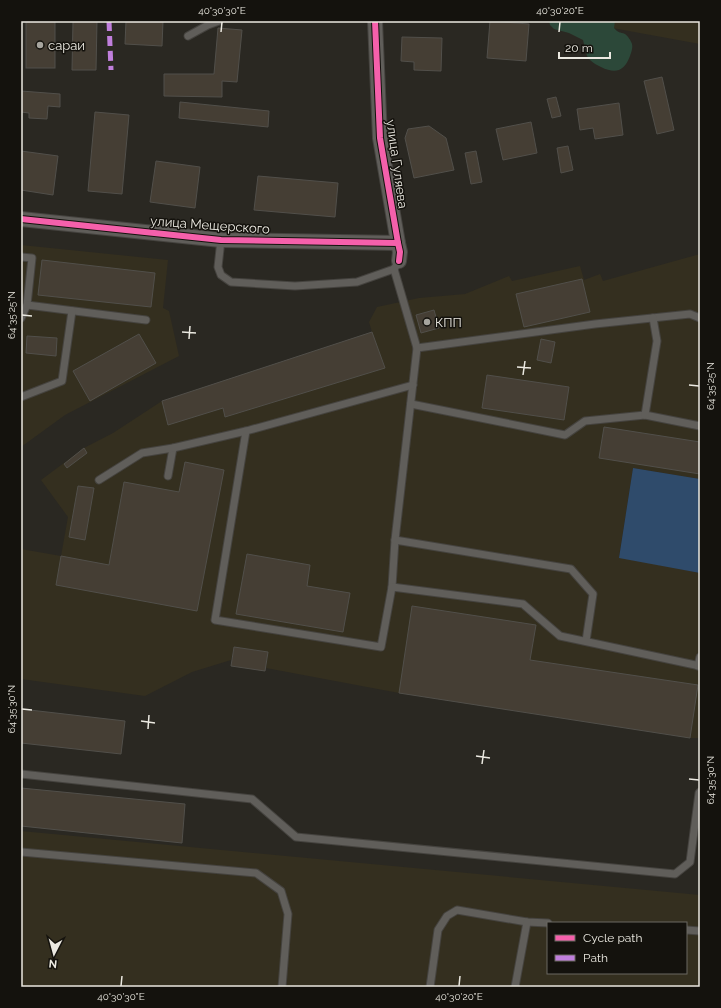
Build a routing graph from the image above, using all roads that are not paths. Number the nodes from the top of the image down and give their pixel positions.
1 (219, 21) edge
2 (375, 21) edge
3 (188, 36) dead end
4 (21, 219) edge
5 (221, 240) junction
6 (398, 243) junction
7 (21, 257) edge
8 (397, 265) junction
9 (27, 305) junction
10 (72, 311) junction
11 (21, 318) edge
12 (653, 318) junction
13 (700, 318) edge
14 (146, 320) dead end
15 (417, 348) junction
16 (413, 385) junction
17 (21, 397) edge
18 (411, 404) junction
19 (645, 415) junction
20 (700, 426) edge
21 (246, 431) junction
22 (173, 448) junction
23 (168, 476) dead end
24 (99, 480) dead end
25 (395, 540) junction
26 (392, 587) junction
27 (586, 641) junction
28 (700, 657) edge
29 (699, 666) edge
30 (21, 774) edge
31 (700, 792) edge
32 (21, 852) edge
33 (527, 922) junction
34 (547, 923) edge
35 (687, 930) edge
36 (700, 931) edge
37 (282, 987) edge
38 (430, 987) edge
39 (515, 987) edge

1 - 3 lane
2 - 6 street, улица Гуляева
4 - 5 street, улица Мещерского
5 - 6 street, улица Мещерского
5 - 8 lane
6 - 8 street, улица Гуляева
7 - 9 lane
8 - 15 lane
9 - 10 lane
9 - 11 lane
10 - 14 lane
10 - 17 lane
12 - 13 lane
12 - 15 lane
12 - 19 lane
15 - 16 lane
16 - 18 lane
16 - 21 lane
18 - 19 lane
18 - 25 lane
19 - 20 lane
21 - 22 lane
21 - 26 lane
22 - 23 lane
22 - 24 lane
25 - 26 lane
25 - 27 lane
26 - 27 lane
27 - 29 lane
28 - 29 lane
30 - 31 lane
32 - 37 lane
33 - 34 lane
33 - 38 lane
33 - 39 lane
35 - 36 lane

